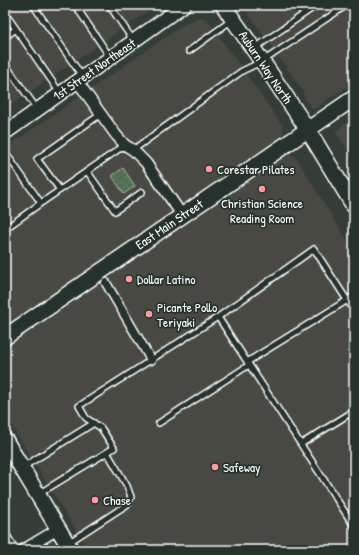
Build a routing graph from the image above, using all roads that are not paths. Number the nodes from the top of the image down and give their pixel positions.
1 (9, 5) edge
2 (34, 5) edge
3 (74, 5) edge
4 (109, 5) edge
5 (184, 5) edge
6 (224, 5) edge
7 (317, 5) edge
8 (346, 5) edge
9 (5, 8) edge
10 (5, 13) edge
11 (234, 19) junction
12 (16, 29) junction
13 (5, 37) edge
14 (134, 41) junction
15 (254, 48) junction
16 (189, 51) dead end
17 (110, 57) junction
18 (263, 62) junction
19 (5, 64) edge
20 (80, 79) junction
21 (60, 93) junction
22 (354, 98) edge
23 (37, 109) junction
24 (101, 114) junction
25 (308, 130) junction
26 (5, 133) edge
27 (129, 147) junction
28 (5, 152) edge
29 (87, 171) junction
30 (60, 190) junction
31 (142, 192) dead end
32 (352, 200) edge
33 (41, 203) junction
34 (182, 215) junction
35 (5, 229) edge
36 (106, 283) dead end
37 (354, 296) edge
38 (347, 300) junction
39 (354, 311) edge
40 (218, 317) junction
41 (5, 337) edge
42 (151, 360) junction
43 (248, 364) junction
44 (354, 411) edge
45 (94, 423) junction
46 (159, 424) dead end
47 (301, 444) junction
48 (6, 445) edge
49 (107, 452) junction
50 (22, 467) junction
51 (38, 495) junction
52 (354, 526) edge
53 (58, 529) junction
54 (5, 532) edge
55 (69, 547) edge
56 (16, 550) edge
57 (23, 550) edge

1 - 9 lane
2 - 20 lane
3 - 17 lane
4 - 14 lane
5 - 14 street, 1st Street Northeast
6 - 11 main road, Auburn Way North
7 - 15 lane
8 - 18 lane
10 - 12 lane
11 - 15 main road, Auburn Way North
11 - 16 lane
12 - 13 lane
12 - 21 lane
14 - 17 street, 1st Street Northeast
15 - 18 main road, Auburn Way North
17 - 20 street, 1st Street Northeast
18 - 25 main road, Auburn Way North
18 - 27 lane
19 - 23 lane
20 - 21 street, 1st Street Northeast
20 - 24 street
21 - 23 street, 1st Street Northeast
22 - 25 main road, East Main Street
23 - 26 street, 1st Street Northeast
24 - 27 street
24 - 30 lane
25 - 32 main road, Auburn Way North
25 - 34 main road, East Main Street
27 - 29 lane
27 - 34 street
28 - 33 lane
29 - 30 lane
29 - 31 lane
30 - 33 lane
33 - 35 lane
34 - 41 main road, East Main Street
36 - 42 street
37 - 38 lane
38 - 39 lane
38 - 40 lane
38 - 43 lane
40 - 42 lane
40 - 43 lane
42 - 45 lane
43 - 46 lane
43 - 47 lane
44 - 47 lane
45 - 49 lane
45 - 50 lane
47 - 52 lane
48 - 50 main road
49 - 51 lane
49 - 55 lane
50 - 51 main road
51 - 53 main road
53 - 55 main road
53 - 57 street
54 - 56 lane

